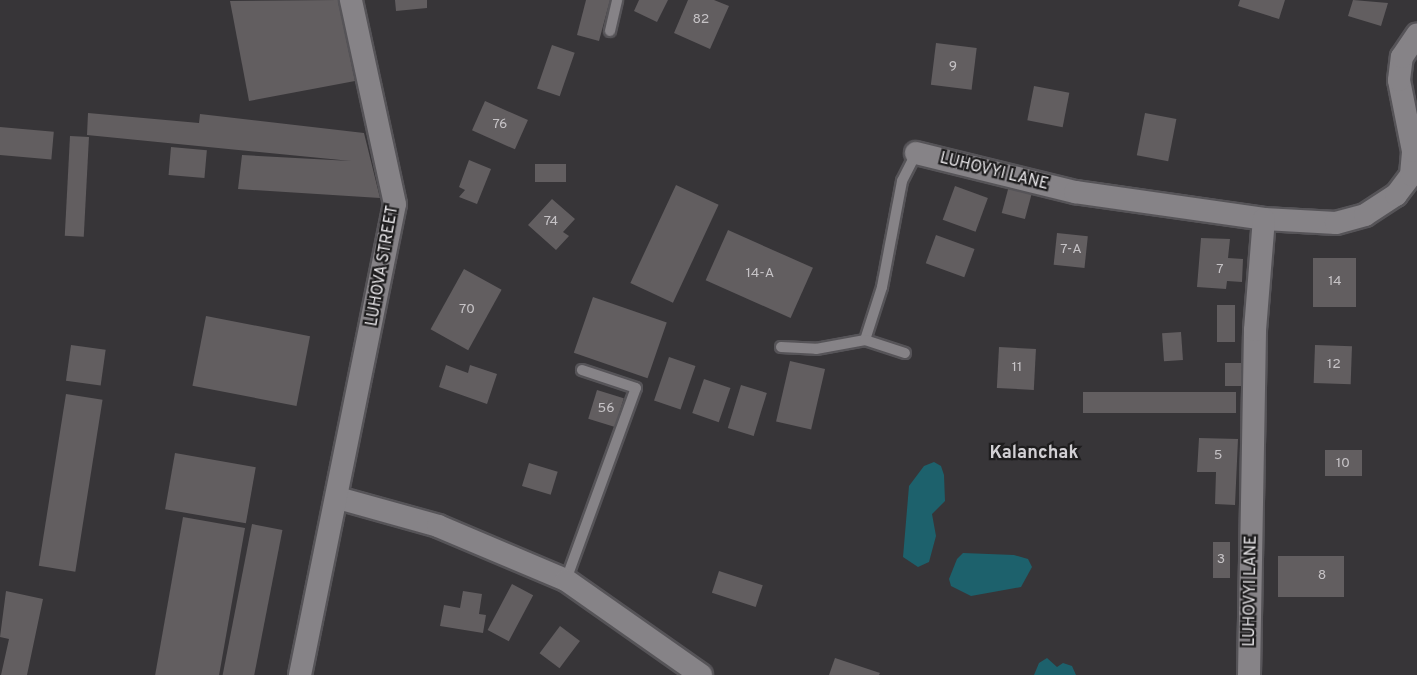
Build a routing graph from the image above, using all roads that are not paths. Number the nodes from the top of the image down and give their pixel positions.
1 (351, 0) edge
2 (616, 0) edge
3 (610, 31) dead end
4 (1417, 35) edge
5 (916, 153) joint
6 (1264, 219) junction
7 (865, 340) junction
8 (781, 347) dead end
9 (905, 353) dead end
10 (582, 370) dead end
11 (338, 498) junction
12 (566, 580) junction
13 (300, 675) edge
14 (701, 675) edge
15 (1249, 675) edge

1 - 11 street, LUHOVA STREET
2 - 3 lane
4 - 6 street, LUHOVYI LANE
5 - 6 street, LUHOVYI LANE
5 - 7 lane, LUHOVYI LANE
6 - 15 street, LUHOVYI LANE
7 - 8 lane
7 - 9 lane
10 - 12 lane
11 - 12 street
11 - 13 street, LUHOVA STREET
12 - 14 street

